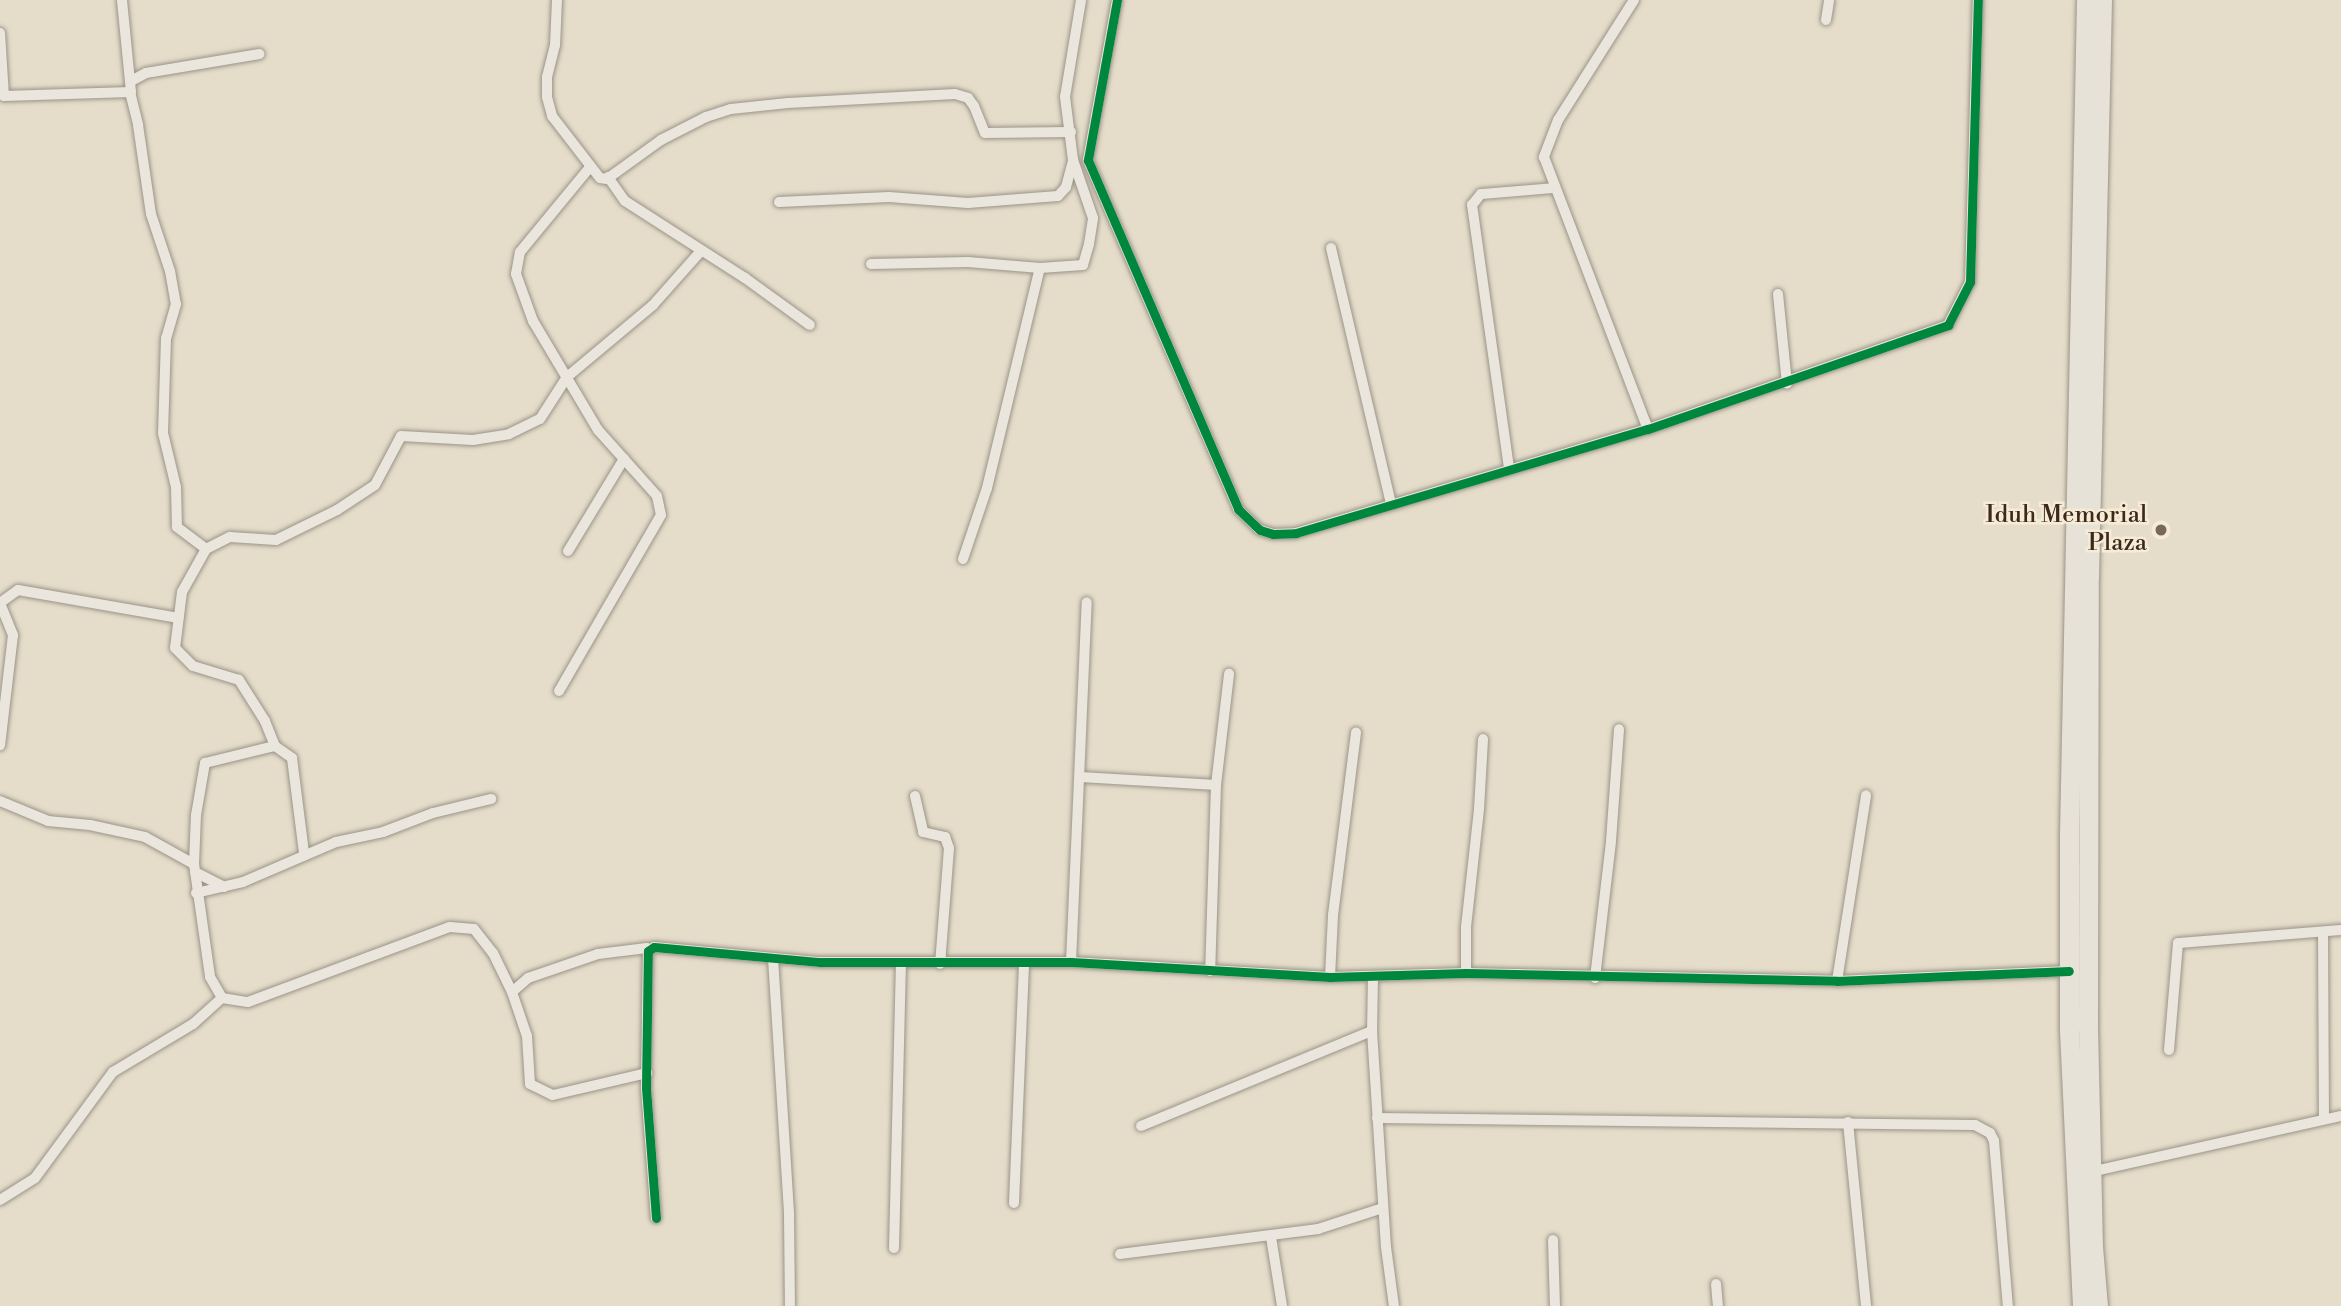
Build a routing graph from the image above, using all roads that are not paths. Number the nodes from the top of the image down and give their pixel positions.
1 (122, 0) edge
2 (557, 0) edge
3 (1081, 0) edge
4 (1117, 0) edge
5 (1634, 0) edge
6 (1829, 0) edge
7 (1978, 0) edge
8 (2086, 0) edge
9 (2102, 0) edge
10 (1826, 20) dead end
11 (0, 33) edge
12 (259, 54) dead end
13 (131, 81) junction
14 (131, 96) dead end
15 (1071, 132) junction
16 (1073, 160) junction
17 (590, 167) junction
18 (608, 177) junction
19 (1554, 188) junction
20 (779, 202) dead end
21 (1331, 248) dead end
22 (701, 251) junction
23 (871, 264) dead end
24 (1040, 268) junction
25 (1778, 294) dead end
26 (810, 325) dead end
27 (567, 377) junction
28 (1787, 384) junction
29 (1648, 429) junction
30 (624, 459) junction
31 (1508, 468) junction
32 (1391, 503) junction
33 (2083, 509) junction
34 (206, 549) junction
35 (568, 551) dead end
36 (962, 559) dead end
37 (1087, 602) dead end
38 (0, 603) edge
39 (179, 618) junction
40 (5, 630) edge
41 (1229, 674) dead end
42 (559, 691) dead end
43 (1619, 729) dead end
44 (1356, 732) dead end
45 (1483, 740) dead end
46 (0, 745) edge
47 (275, 746) junction
48 (1081, 777) junction
49 (1216, 785) junction
50 (1866, 795) dead end
51 (915, 796) dead end
52 (491, 799) dead end
53 (0, 801) edge
54 (304, 853) junction
55 (195, 868) junction
56 (225, 887) junction
57 (197, 893) junction
58 (2341, 930) edge
59 (2323, 932) junction
60 (648, 951) junction
61 (773, 958) junction
62 (1071, 962) junction
63 (1024, 963) junction
64 (940, 964) junction
65 (901, 965) junction
66 (1210, 971) junction
67 (2069, 971) junction
68 (1466, 973) junction
69 (1373, 975) junction
70 (1330, 977) junction
71 (1595, 978) junction
72 (1837, 981) junction
73 (512, 992) junction
74 (222, 998) junction
75 (1372, 1031) junction
76 (2169, 1050) dead end
77 (647, 1073) junction
78 (2341, 1115) edge
79 (1377, 1118) junction
80 (2324, 1118) junction
81 (1848, 1122) junction
82 (1140, 1126) dead end
83 (2090, 1172) junction
84 (0, 1200) edge
85 (1014, 1203) dead end
86 (1383, 1209) junction
87 (656, 1218) dead end
88 (1271, 1237) junction
89 (1553, 1240) dead end
90 (894, 1248) dead end
91 (1120, 1254) dead end
92 (1716, 1284) dead end
93 (790, 1306) edge
94 (1282, 1306) edge
95 (1394, 1306) edge
96 (1555, 1306) edge
97 (1718, 1306) edge
98 (1866, 1306) edge
99 (2008, 1306) edge
100 (2082, 1306) edge
101 (2098, 1306) edge

1 - 13 street
2 - 17 street
3 - 15 street
4 - 32 street
5 - 19 street
6 - 10 street
7 - 28 street
8 - 33 highway
9 - 33 highway
11 - 13 street
12 - 13 street
14 - 34 street
15 - 16 street
15 - 18 street
16 - 20 street
16 - 24 street
17 - 18 street
17 - 27 street
18 - 22 street
19 - 29 street
19 - 31 street
21 - 32 street
22 - 26 street
22 - 27 street
23 - 24 street
24 - 36 street
25 - 28 street
27 - 30 street
27 - 34 street
28 - 29 street
29 - 31 street
30 - 35 street
30 - 42 street
31 - 32 street
33 - 67 highway
33 - 83 highway
34 - 39 street
37 - 48 street
38 - 39 street
38 - 40 street
39 - 47 street
40 - 46 street
41 - 49 street
43 - 71 street
44 - 70 street
45 - 68 street
47 - 54 street
47 - 55 street
48 - 49 street
48 - 62 street
49 - 66 street
50 - 72 street
51 - 64 street
52 - 54 street
53 - 55 street
54 - 56 street
55 - 56 street
55 - 57 street
56 - 57 street
57 - 74 street
58 - 59 street
59 - 76 street
59 - 80 street
60 - 61 street
60 - 73 street
60 - 77 street
61 - 65 street
61 - 93 street
62 - 63 street
62 - 66 street
63 - 64 street
63 - 85 street
64 - 65 street
65 - 90 street
66 - 70 street
67 - 72 street
67 - 100 highway
68 - 69 street
68 - 71 street
69 - 70 street
69 - 75 street
71 - 72 street
73 - 74 street
73 - 77 street
74 - 84 street
75 - 79 street
75 - 82 street
77 - 87 street
78 - 80 street
79 - 81 street
79 - 86 street
80 - 83 street
81 - 98 street
81 - 99 street
83 - 101 highway
86 - 88 street
86 - 95 street
88 - 91 street
88 - 94 street
89 - 96 street
92 - 97 street

